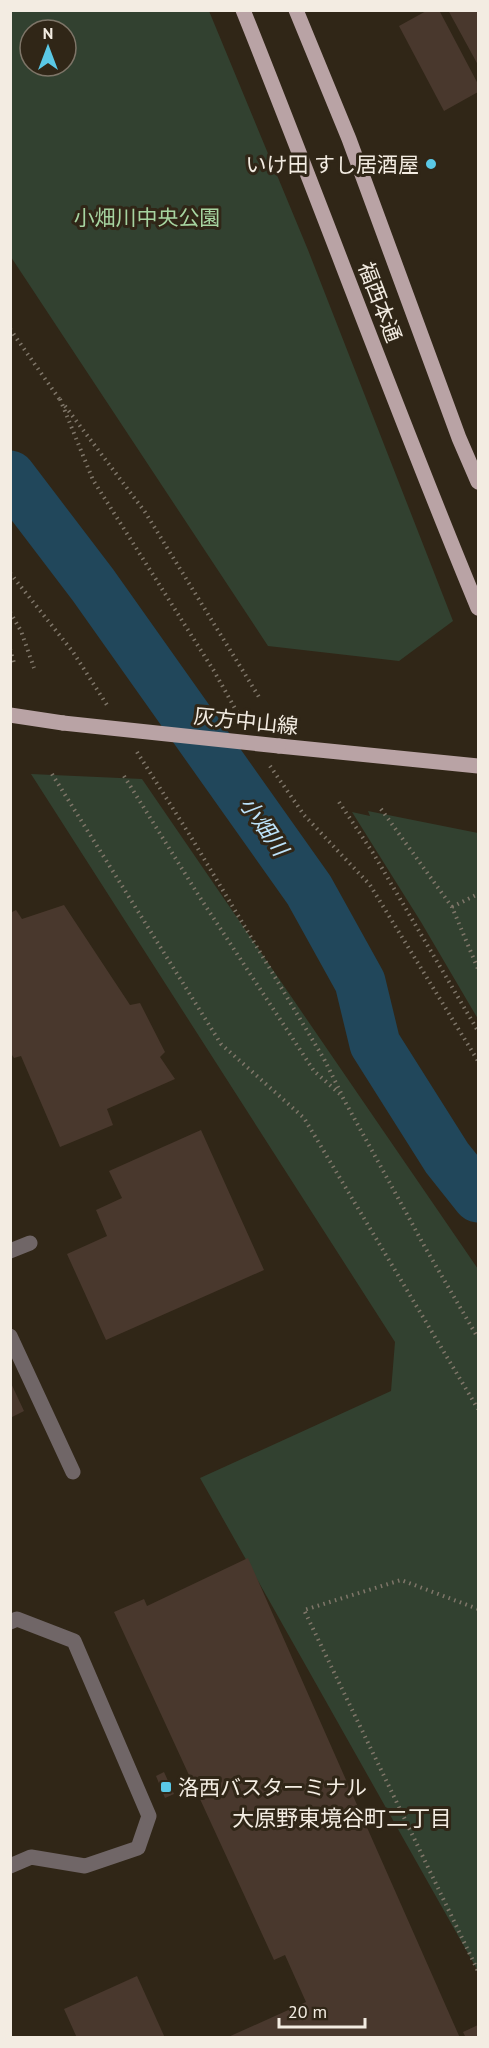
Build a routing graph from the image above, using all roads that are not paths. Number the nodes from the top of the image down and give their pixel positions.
1 (243, 10) edge
2 (296, 10) edge
3 (478, 482) edge
4 (478, 608) edge
5 (10, 715) edge
6 (478, 765) edge
7 (30, 1243) dead end
8 (10, 1251) edge
9 (10, 1336) edge
10 (73, 1472) dead end
11 (10, 1622) edge
12 (10, 1866) edge

1 - 4 main road, 福西本通
2 - 3 main road, 福西本通
5 - 6 main road, 灰方中山線, bridge
7 - 8 street
9 - 10 street
11 - 12 street

